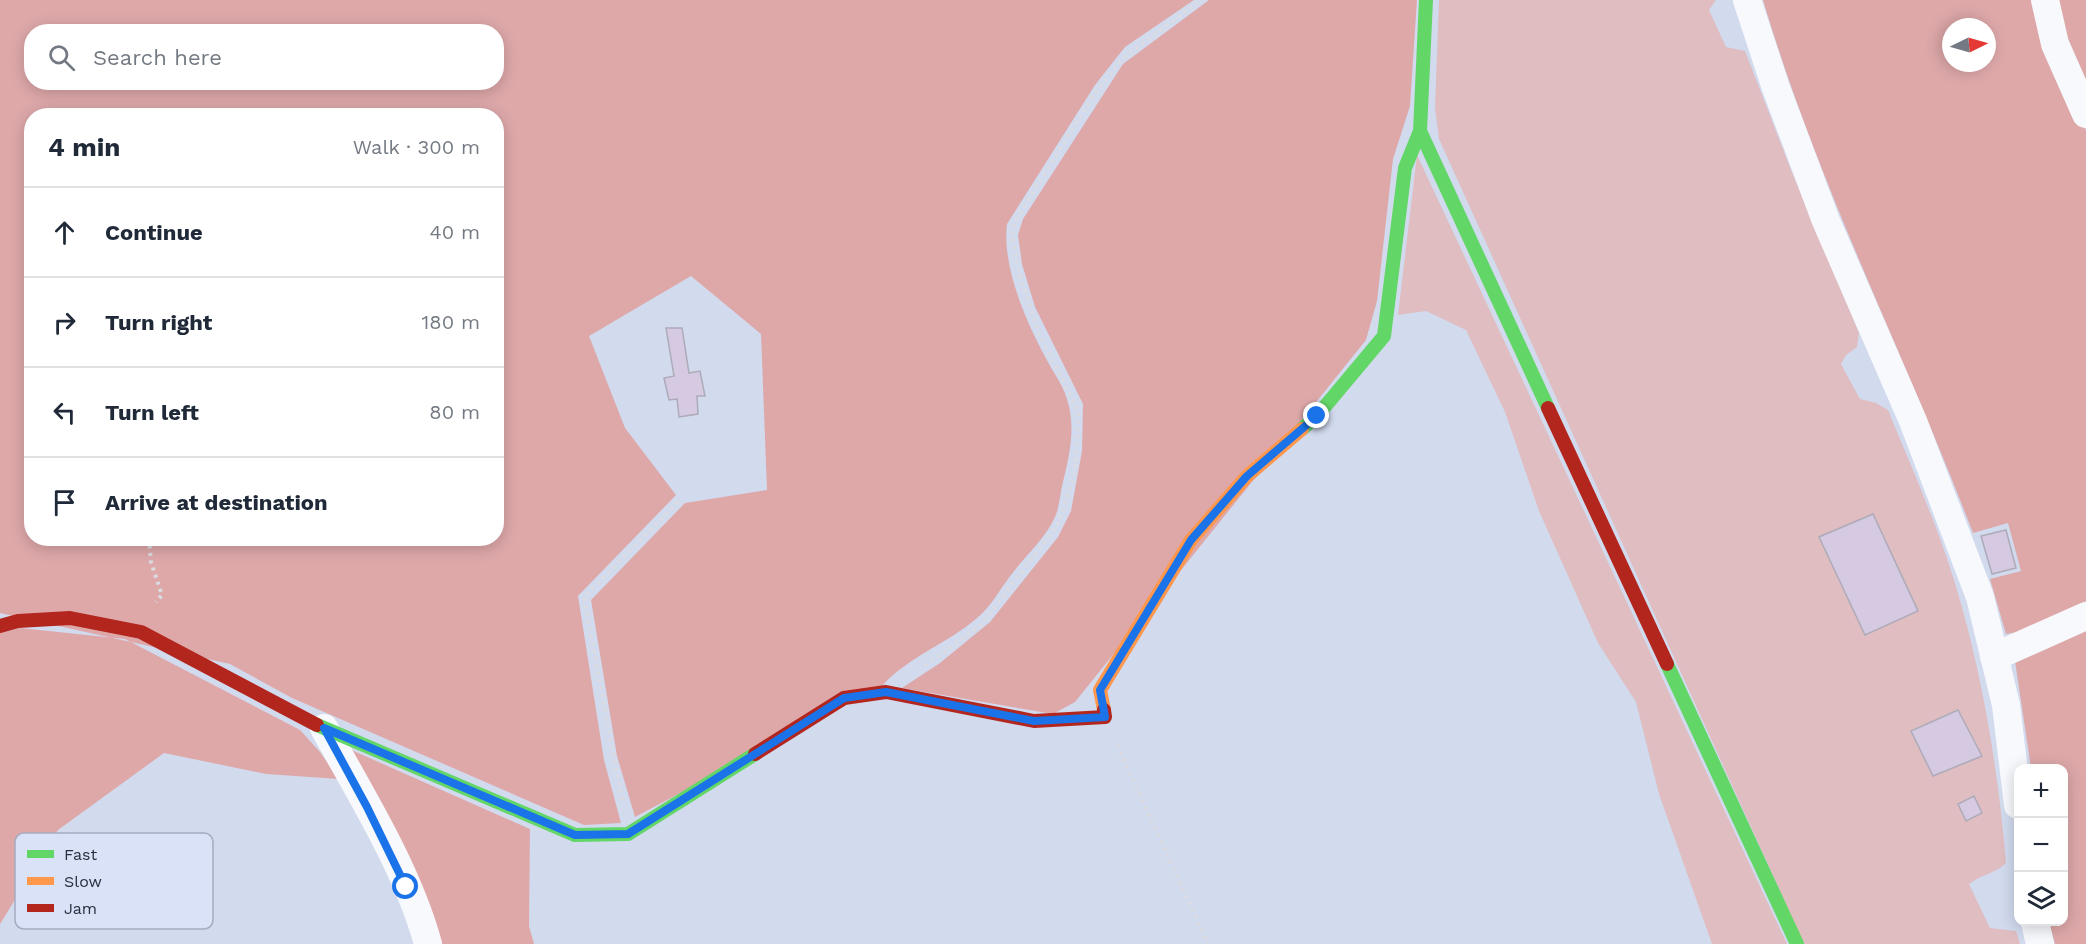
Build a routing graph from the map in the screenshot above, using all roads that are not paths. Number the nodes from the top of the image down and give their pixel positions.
1 (1426, 0) edge
2 (1748, 0) edge
3 (2045, 0) edge
4 (2086, 114) edge
5 (1420, 131) junction
6 (2086, 616) edge
7 (0, 626) edge
8 (1994, 657) junction
9 (324, 728) junction
10 (2014, 767) edge
11 (2036, 926) edge
12 (428, 944) edge
13 (1797, 944) edge
14 (2040, 944) edge

1 - 5 street
2 - 8 street
3 - 4 street
5 - 9 street
5 - 13 street
6 - 8 street
7 - 9 street
8 - 10 street
9 - 12 street
11 - 14 street

